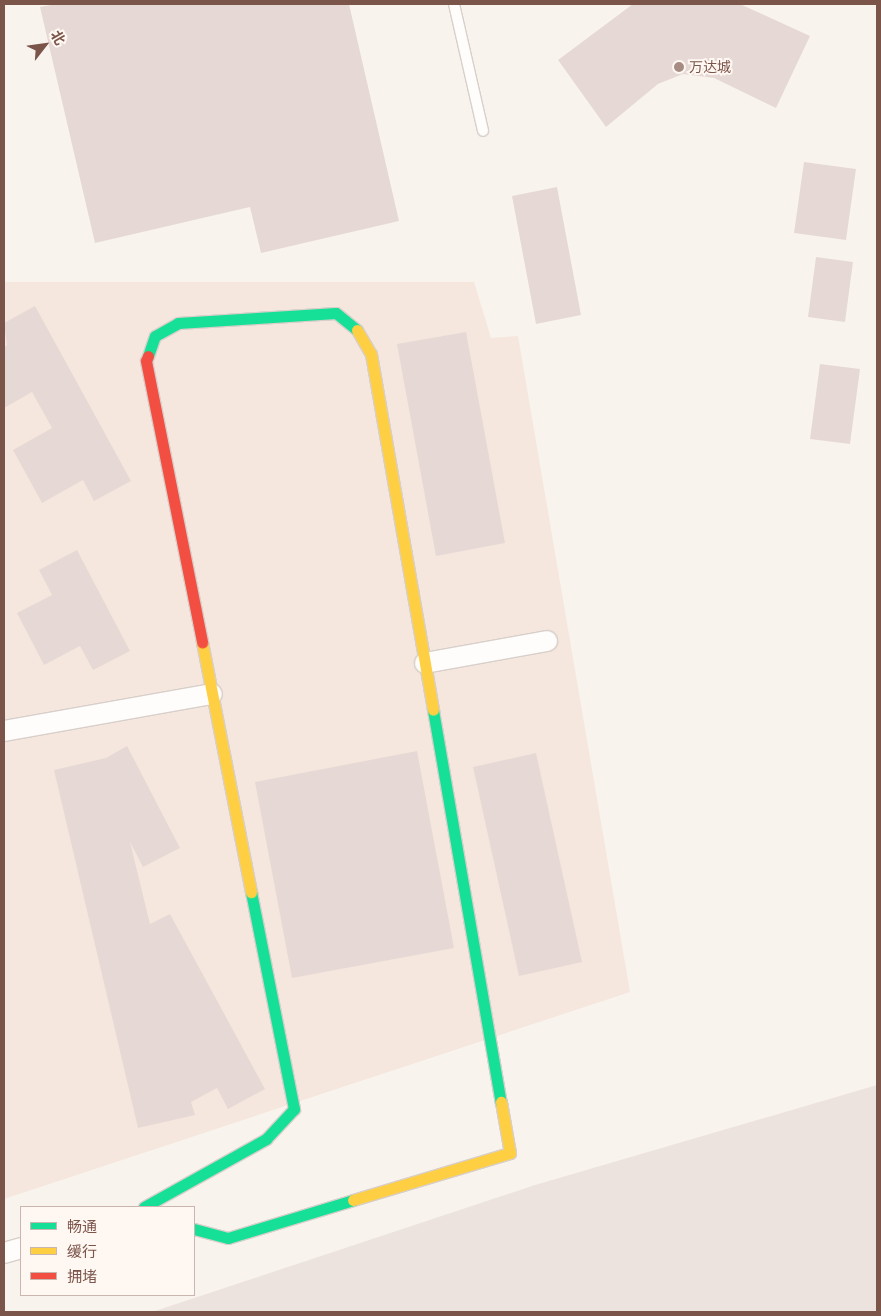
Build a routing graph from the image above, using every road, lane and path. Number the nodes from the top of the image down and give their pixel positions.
1 (454, 4) edge
2 (482, 131) dead end
3 (547, 641) dead end
4 (425, 663) junction
5 (212, 694) junction
6 (4, 731) edge
7 (146, 1206) edge
8 (195, 1229) edge
9 (20, 1248) edge
10 (4, 1254) edge

1 - 2 lane
3 - 4 street
4 - 5 street
4 - 8 street
5 - 6 street
5 - 7 street
9 - 10 street

